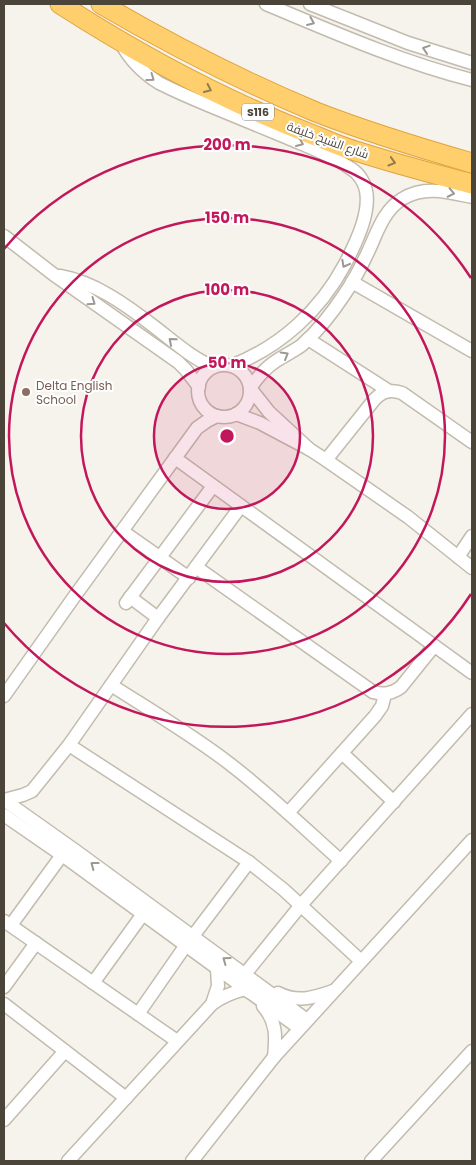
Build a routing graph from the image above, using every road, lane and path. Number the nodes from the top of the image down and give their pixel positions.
1 (60, 4) edge
2 (102, 4) edge
3 (266, 4) edge
4 (310, 4) edge
5 (120, 41) junction
6 (472, 63) edge
7 (472, 80) edge
8 (472, 163) edge
9 (472, 184) edge
10 (472, 197) edge
11 (4, 236) edge
12 (52, 274) junction
13 (352, 282) junction
14 (308, 339) junction
15 (472, 351) edge
16 (231, 366) junction
17 (213, 367) junction
18 (250, 388) junction
19 (390, 391) junction
20 (199, 393) junction
21 (236, 414) junction
22 (217, 416) junction
23 (197, 428) junction
24 (472, 442) edge
25 (309, 449) junction
26 (175, 458) junction
27 (326, 460) junction
28 (213, 486) junction
29 (240, 506) junction
30 (122, 532) junction
31 (472, 536) edge
32 (160, 557) junction
33 (458, 557) junction
34 (472, 568) edge
35 (193, 572) junction
36 (158, 618) junction
37 (434, 646) junction
38 (472, 673) edge
39 (111, 685) junction
40 (385, 694) junction
41 (4, 696) edge
42 (472, 714) edge
43 (69, 745) junction
44 (342, 753) junction
45 (32, 791) junction
46 (4, 800) edge
47 (394, 802) junction
48 (288, 813) junction
49 (4, 815) edge
50 (28, 817) junction
51 (472, 840) edge
52 (62, 855) junction
53 (341, 861) junction
54 (249, 862) junction
55 (301, 905) junction
56 (142, 914) junction
57 (7, 923) edge
58 (189, 940) junction
59 (36, 943) junction
60 (362, 961) junction
61 (217, 968) junction
62 (248, 981) junction
63 (93, 983) junction
64 (4, 987) edge
65 (335, 990) junction
66 (4, 1004) edge
67 (212, 1004) junction
68 (138, 1014) junction
69 (303, 1024) junction
70 (177, 1042) junction
71 (65, 1051) junction
72 (472, 1051) edge
73 (274, 1057) junction
74 (126, 1098) junction
75 (4, 1120) edge
76 (68, 1161) edge
77 (192, 1161) edge
78 (371, 1161) edge

1 - 5 highway, شارع الشيخ خليفة / S116
2 - 8 highway, شارع الشيخ خليفة / S116
3 -> 7 street
6 -> 4 street
5 -> 9 highway, شارع الشيخ خليفة / S116
5 -> 16 street
13 -> 10 street
11 - 12 street
17 -> 12 street
12 -> 20 street
13 - 14 street
13 - 15 street
18 -> 14 street
14 - 19 street
16 - 17 street
16 - 18 street
17 - 20 street
18 - 21 street
18 - 25 street
19 - 24 street
19 - 27 street
20 - 22 street
20 - 23 street
21 - 22 street
21 - 25 street
22 - 23 street
23 - 26 street
25 - 27 street
26 - 28 street
26 - 30 street
27 - 33 street
28 - 29 street
28 - 32 street
29 - 35 street
29 - 37 street
30 - 32 street
30 - 41 street
31 - 33 street
32 - 35 street
32 - 36 street
33 - 34 street
35 - 36 street
35 - 40 street
36 - 39 street
37 - 38 street
37 - 40 street
39 - 43 street
39 - 48 street
40 - 44 street
42 - 47 street
43 - 45 street
43 - 54 street
44 - 47 street
44 - 48 street
45 - 46 street
45 - 50 street
46 - 50 street
47 - 53 street
48 - 53 street
49 - 52 street
58 -> 50 street
51 - 60 street
52 - 56 street
52 - 57 street
53 - 55 street
54 - 55 street
54 - 58 street
55 - 60 street
55 - 62 street
56 - 58 street
56 - 63 street
57 - 59 street
58 - 61 street
62 -> 58 street
58 - 68 street
59 - 63 street
59 - 64 street
60 - 65 street
61 - 62 street
61 - 67 street
62 - 65 street
62 - 67 street
62 - 69 street
62 - 73 street
63 - 68 street
65 - 69 street
66 - 71 street
67 - 70 street
68 - 70 street
69 - 73 street
70 - 74 street
71 - 74 street
71 - 75 street
72 - 78 street
73 - 77 street
74 - 76 street

